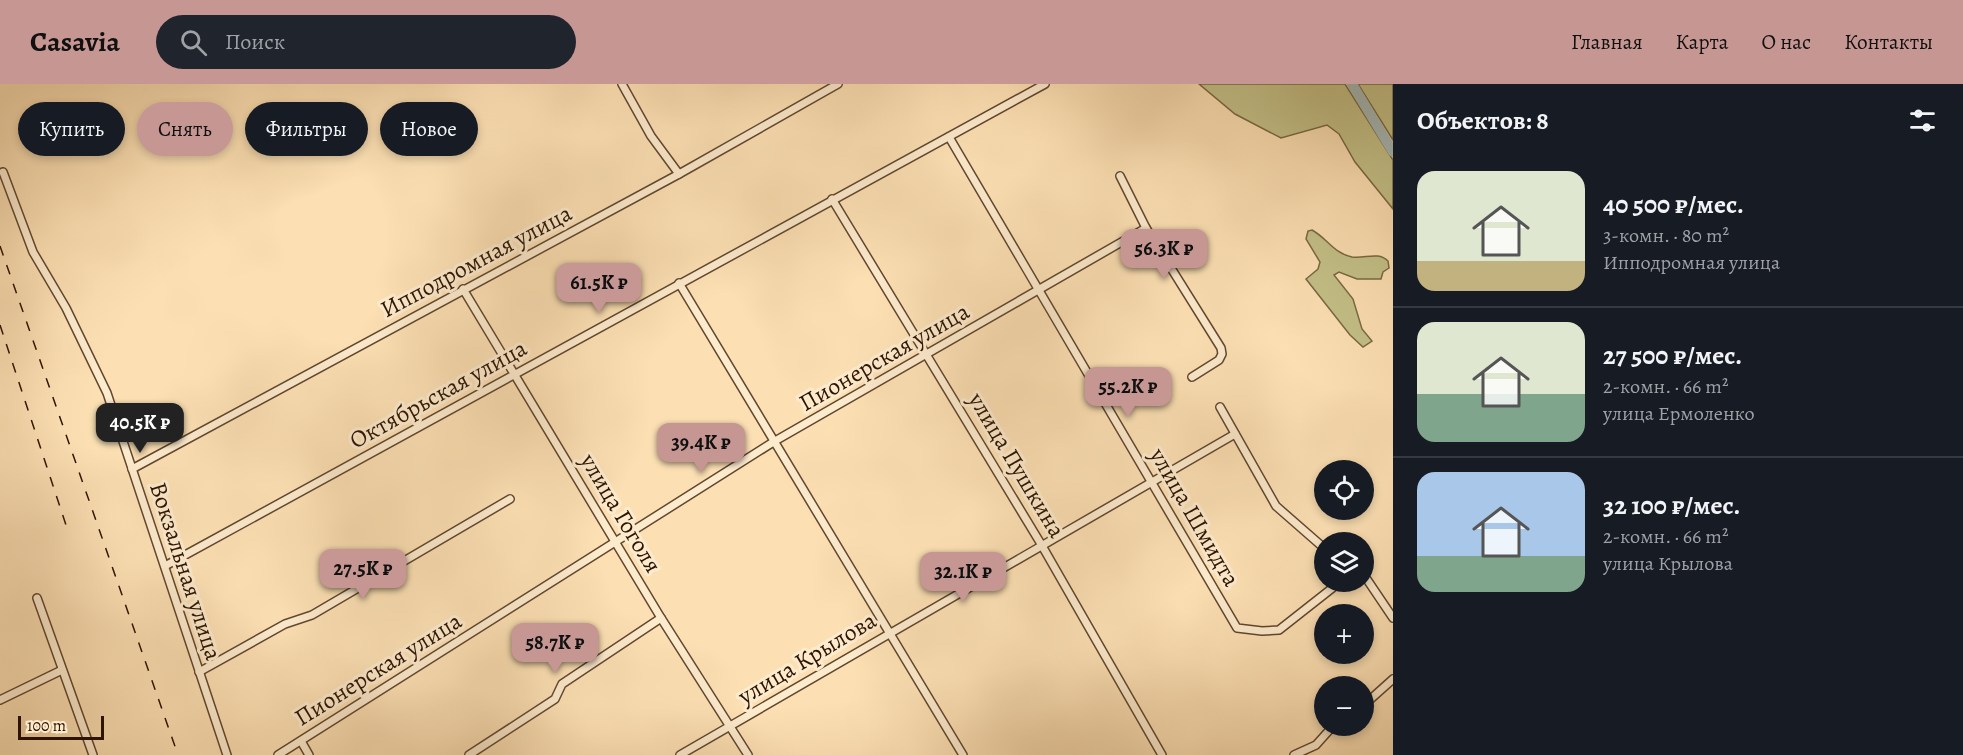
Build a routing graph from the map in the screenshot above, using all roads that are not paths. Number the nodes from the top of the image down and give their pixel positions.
1 (633, 84) edge
2 (838, 84) edge
3 (1045, 84) edge
4 (624, 86) edge
5 (949, 137) junction
6 (3, 172) dead end
7 (679, 174) junction
8 (1120, 176) dead end
9 (832, 199) junction
10 (1146, 228) junction
11 (679, 283) junction
12 (463, 289) junction
13 (1038, 292) junction
14 (927, 353) junction
15 (517, 374) junction
16 (1192, 377) dead end
17 (1220, 407) dead end
18 (1235, 434) junction
19 (776, 441) junction
20 (132, 470) junction
21 (1153, 484) junction
22 (510, 499) dead end
23 (1314, 539) edge
24 (616, 542) junction
25 (1041, 544) junction
26 (165, 566) junction
27 (1374, 590) edge
28 (1327, 592) edge
29 (37, 598) dead end
30 (661, 618) junction
31 (1393, 618) edge
32 (888, 632) junction
33 (62, 670) junction
34 (199, 672) junction
35 (1393, 679) edge
36 (1374, 696) edge
37 (0, 700) edge
38 (730, 726) junction
39 (1324, 736) edge
40 (301, 741) junction
41 (93, 755) edge
42 (226, 755) edge
43 (278, 755) edge
44 (309, 755) edge
45 (469, 755) edge
46 (680, 755) edge
47 (748, 755) edge
48 (963, 755) edge
49 (1161, 755) edge
50 (1294, 755) edge

1 - 4 street
2 - 7 street, Ипподромная улица
3 - 5 street, Октябрьская улица
4 - 7 street
5 - 9 street, Октябрьская улица
5 - 13 street, улица Шмидта
6 - 20 street, Вокзальная улица
7 - 12 street, Ипподромная улица
8 - 10 street
9 - 11 street, Октябрьская улица
9 - 14 street, улица Пушкина
10 - 13 street, Пионерская улица
10 - 16 street
11 - 15 street, Октябрьская улица
11 - 19 street
12 - 15 street, улица Гоголя
12 - 20 street, Ипподромная улица
13 - 14 street, Пионерская улица
13 - 21 street, улица Шмидта
14 - 19 street, Пионерская улица
14 - 25 street, улица Пушкина
15 - 24 street, улица Гоголя
15 - 26 street, Октябрьская улица
17 - 18 street
18 - 21 street, улица Крылова
18 - 23 street
19 - 24 street, Пионерская улица
19 - 32 street
20 - 26 street, Вокзальная улица
21 - 25 street, улица Крылова
21 - 28 street, улица Шмидта
22 - 34 street
24 - 30 street, улица Гоголя
24 - 40 street, Пионерская улица
25 - 32 street, улица Крылова
25 - 49 street, улица Пушкина
26 - 34 street, Вокзальная улица
27 - 31 street
29 - 33 street
30 - 38 street, улица Гоголя
30 - 45 street
32 - 38 street, улица Крылова
32 - 48 street
33 - 37 street
33 - 41 street
34 - 42 street, Вокзальная улица
35 - 36 street
38 - 46 street, улица Крылова
38 - 47 street, улица Гоголя
39 - 50 street
40 - 43 street, Пионерская улица
40 - 44 street

